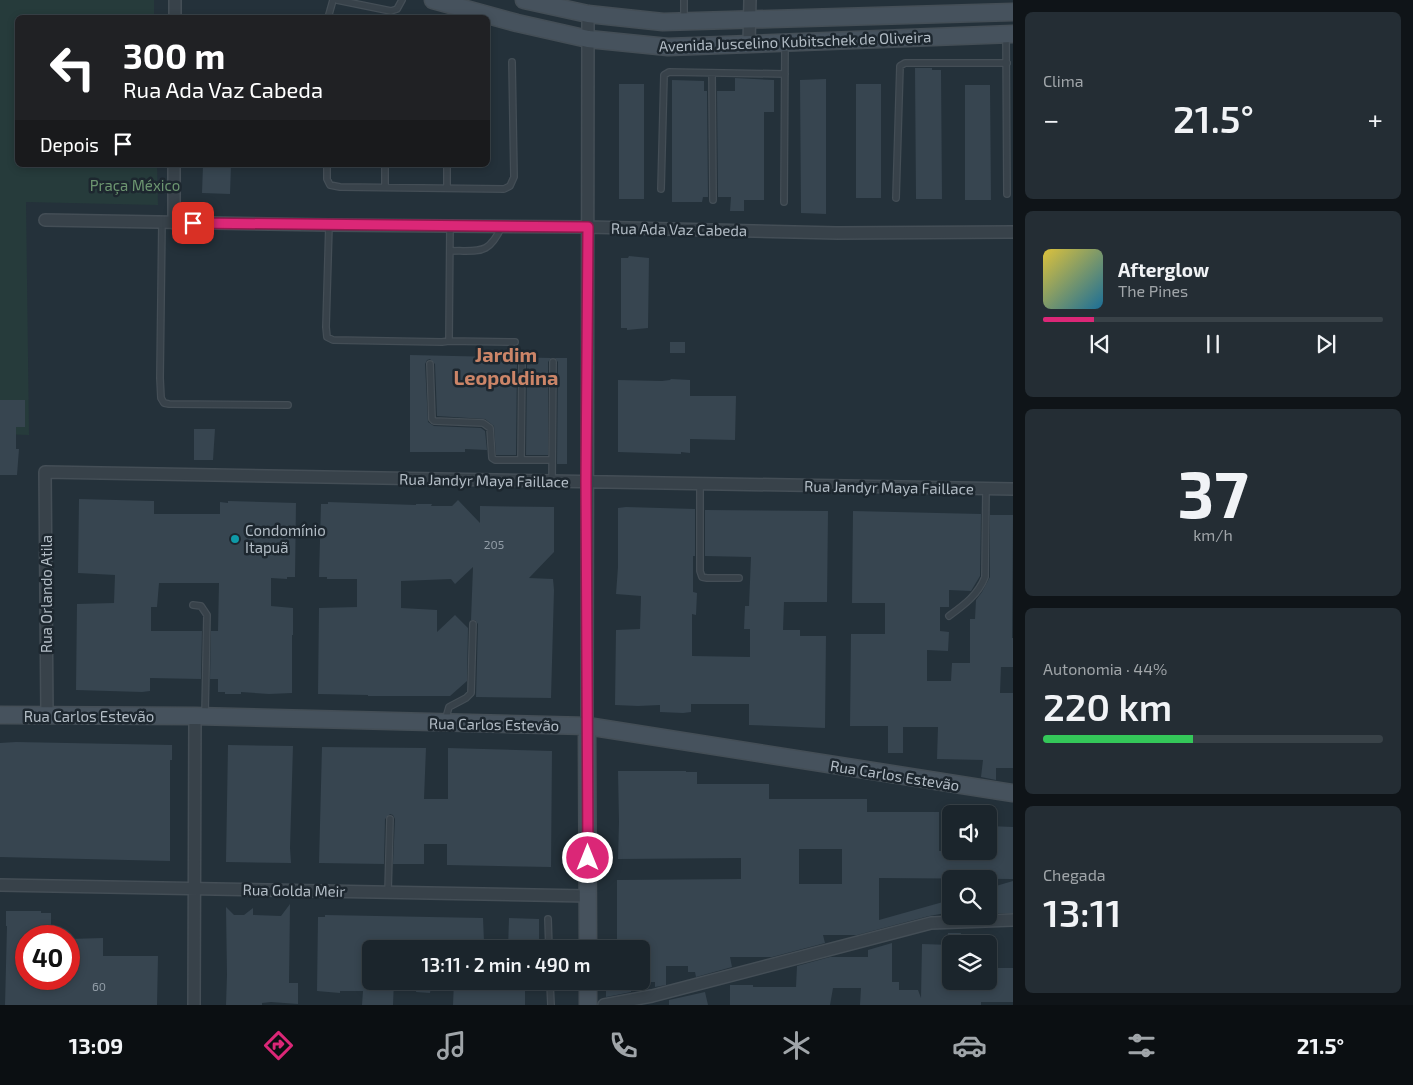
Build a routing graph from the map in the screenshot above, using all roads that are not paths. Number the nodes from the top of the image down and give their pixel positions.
1 (175, 0) edge
2 (335, 0) edge
3 (402, 0) edge
4 (432, 0) edge
5 (516, 0) edge
6 (524, 0) edge
7 (684, 0) edge
8 (750, 0) edge
9 (1013, 12) edge
10 (588, 14) junction
11 (175, 15) edge
12 (329, 15) edge
13 (490, 15) edge
14 (490, 15) edge
15 (750, 19) junction
16 (684, 21) junction
17 (517, 22) junction
18 (1010, 34) edge
19 (588, 39) junction
20 (786, 43) junction
21 (749, 44) junction
22 (512, 62) dead end
23 (1007, 63) junction
24 (712, 73) junction
25 (785, 74) junction
26 (174, 167) edge
27 (327, 167) edge
28 (385, 167) edge
29 (447, 167) edge
30 (385, 187) junction
31 (447, 188) junction
32 (661, 190) dead end
33 (1006, 194) dead end
34 (896, 198) dead end
35 (713, 200) dead end
36 (784, 202) dead end
37 (45, 220) dead end
38 (162, 222) junction
39 (174, 223) junction
40 (329, 225) junction
41 (450, 226) junction
42 (502, 226) junction
43 (588, 227) junction
44 (1013, 232) edge
45 (450, 251) junction
46 (449, 341) junction
47 (515, 342) dead end
48 (553, 362) dead end
49 (522, 363) dead end
50 (430, 364) dead end
51 (288, 405) dead end
52 (521, 460) junction
53 (552, 460) junction
54 (45, 472) joint
55 (552, 482) junction
56 (586, 482) junction
57 (700, 483) junction
58 (986, 489) junction
59 (1013, 489) edge
60 (739, 578) dead end
61 (193, 605) dead end
62 (949, 616) dead end
63 (473, 624) dead end
64 (0, 715) edge
65 (47, 715) junction
66 (200, 716) junction
67 (445, 723) junction
68 (587, 726) junction
69 (1013, 793) edge
70 (390, 819) dead end
71 (0, 885) edge
72 (194, 888) junction
73 (388, 892) junction
74 (588, 896) junction
75 (548, 919) dead end
76 (1013, 920) edge
77 (549, 940) edge
78 (588, 940) edge
79 (550, 990) edge
80 (588, 990) edge
81 (194, 1005) edge
82 (551, 1005) edge
83 (588, 1005) edge
84 (604, 1005) edge

1 - 11 street
2 - 3 lane
2 - 12 lane
4 - 13 street, Avenida Juscelino Kubitschek de Oliveira
5 - 17 street
6 - 10 street, Avenida Juscelino Kubitschek de Oliveira
7 - 16 lane
8 - 15 street
9 - 15 street, Avenida Juscelino Kubitschek de Oliveira
10 - 16 street, Avenida Juscelino Kubitschek de Oliveira
10 - 19 street
14 - 17 street, Avenida Juscelino Kubitschek de Oliveira
15 - 16 street, Avenida Juscelino Kubitschek de Oliveira
15 - 21 street
17 - 19 street, Avenida Juscelino Kubitschek de Oliveira
18 - 20 street, Avenida Juscelino Kubitschek de Oliveira
18 - 23 lane
19 - 21 street, Avenida Juscelino Kubitschek de Oliveira
19 - 43 street
20 - 21 street, Avenida Juscelino Kubitschek de Oliveira
20 - 25 lane
22 - 31 lane
23 - 33 lane
23 - 34 lane
24 - 25 lane
24 - 32 lane
24 - 35 lane
25 - 36 lane
26 - 39 street
27 - 30 lane
28 - 30 lane
29 - 31 lane
30 - 31 lane
37 - 38 street, Rua Ada Vaz Cabeda
38 - 39 street, Rua Ada Vaz Cabeda
38 - 51 lane
39 - 40 street, Rua Ada Vaz Cabeda
40 - 41 street, Rua Ada Vaz Cabeda
40 - 46 lane
41 - 42 street, Rua Ada Vaz Cabeda
41 - 45 lane
42 - 43 street, Rua Ada Vaz Cabeda
42 - 45 lane
43 - 44 street, Rua Ada Vaz Cabeda
43 - 56 street
45 - 46 lane
46 - 47 lane
48 - 53 lane
49 - 52 lane
50 - 52 lane
52 - 53 lane
53 - 55 lane
54 - 55 street, Rua Jandyr Maya Faillace
54 - 65 street, Rua Orlando Atila
55 - 56 street, Rua Jandyr Maya Faillace
56 - 57 street, Rua Jandyr Maya Faillace
56 - 68 street
57 - 58 street, Rua Jandyr Maya Faillace
57 - 60 lane
58 - 59 street, Rua Jandyr Maya Faillace
58 - 62 lane
61 - 66 lane
63 - 67 lane
64 - 65 street, Rua Carlos Estevão
65 - 66 street, Rua Carlos Estevão
66 - 67 street, Rua Carlos Estevão
66 - 72 street
67 - 68 street, Rua Carlos Estevão
68 - 69 street, Rua Carlos Estevão
68 - 74 street
70 - 73 lane
71 - 72 street, Rua Golda Meir
72 - 73 street, Rua Golda Meir
72 - 81 street
73 - 74 street, Rua Golda Meir
74 - 78 street
75 - 77 lane
76 - 84 street
79 - 82 lane
80 - 83 street

